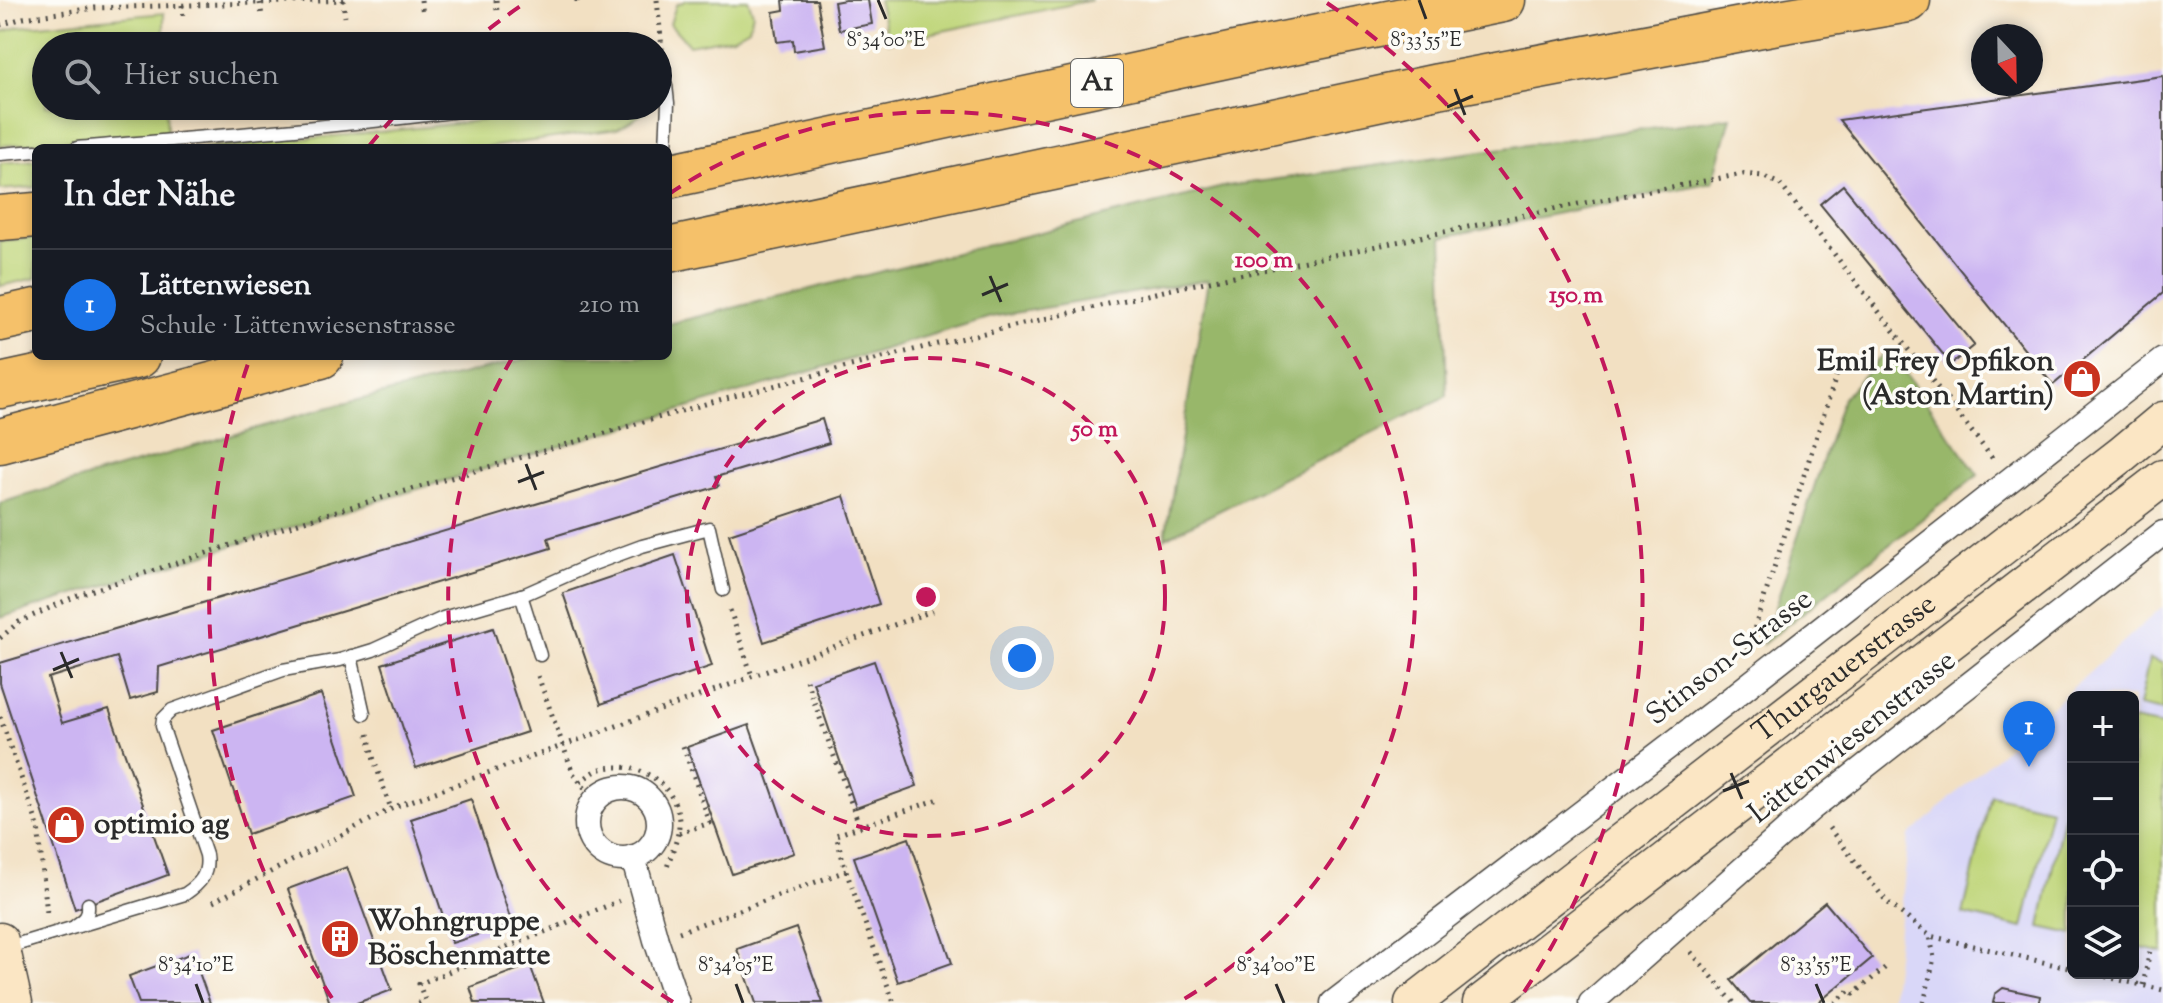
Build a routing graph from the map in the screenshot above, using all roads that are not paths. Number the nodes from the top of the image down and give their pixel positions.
1 (1503, 0) edge
2 (1908, 0) edge
3 (374, 120) edge
4 (669, 120) edge
5 (123, 144) edge
6 (671, 144) edge
7 (32, 151) edge
8 (0, 154) edge
9 (673, 167) edge
10 (32, 215) edge
11 (0, 218) edge
12 (673, 250) edge
13 (32, 312) edge
14 (0, 319) edge
15 (120, 360) edge
16 (306, 360) edge
17 (2163, 360) edge
18 (0, 386) edge
19 (2163, 420) edge
20 (0, 441) edge
21 (2163, 478) edge
22 (2163, 533) edge
23 (723, 590) road end
24 (521, 595) junction
25 (540, 655) road end
26 (351, 656) junction
27 (364, 714) road end
28 (633, 857) junction
29 (88, 904) dead end
30 (70, 929) junction
31 (1, 945) edge
32 (14, 1003) edge
33 (677, 1003) edge
34 (1333, 1003) edge
35 (1413, 1003) edge
36 (1481, 1003) edge
37 (1591, 1003) edge

1 - 9 highway, A1
2 - 12 highway
3 - 5 lane
4 - 6 lane
7 - 8 lane
10 - 11 highway
13 - 14 highway
15 - 18 highway
16 - 20 highway
17 - 34 street, Stinson-Strasse
19 - 35 main road, Thurgauerstrasse
21 - 36 main road, Thurgauerstrasse
22 - 37 street, Lättenwiesenstrasse
23 - 24 lane
24 - 25 lane
24 - 26 lane
26 - 27 lane
26 - 30 lane
28 - 28 street
28 - 33 street
29 - 30 lane
30 - 31 lane
31 - 32 main road

